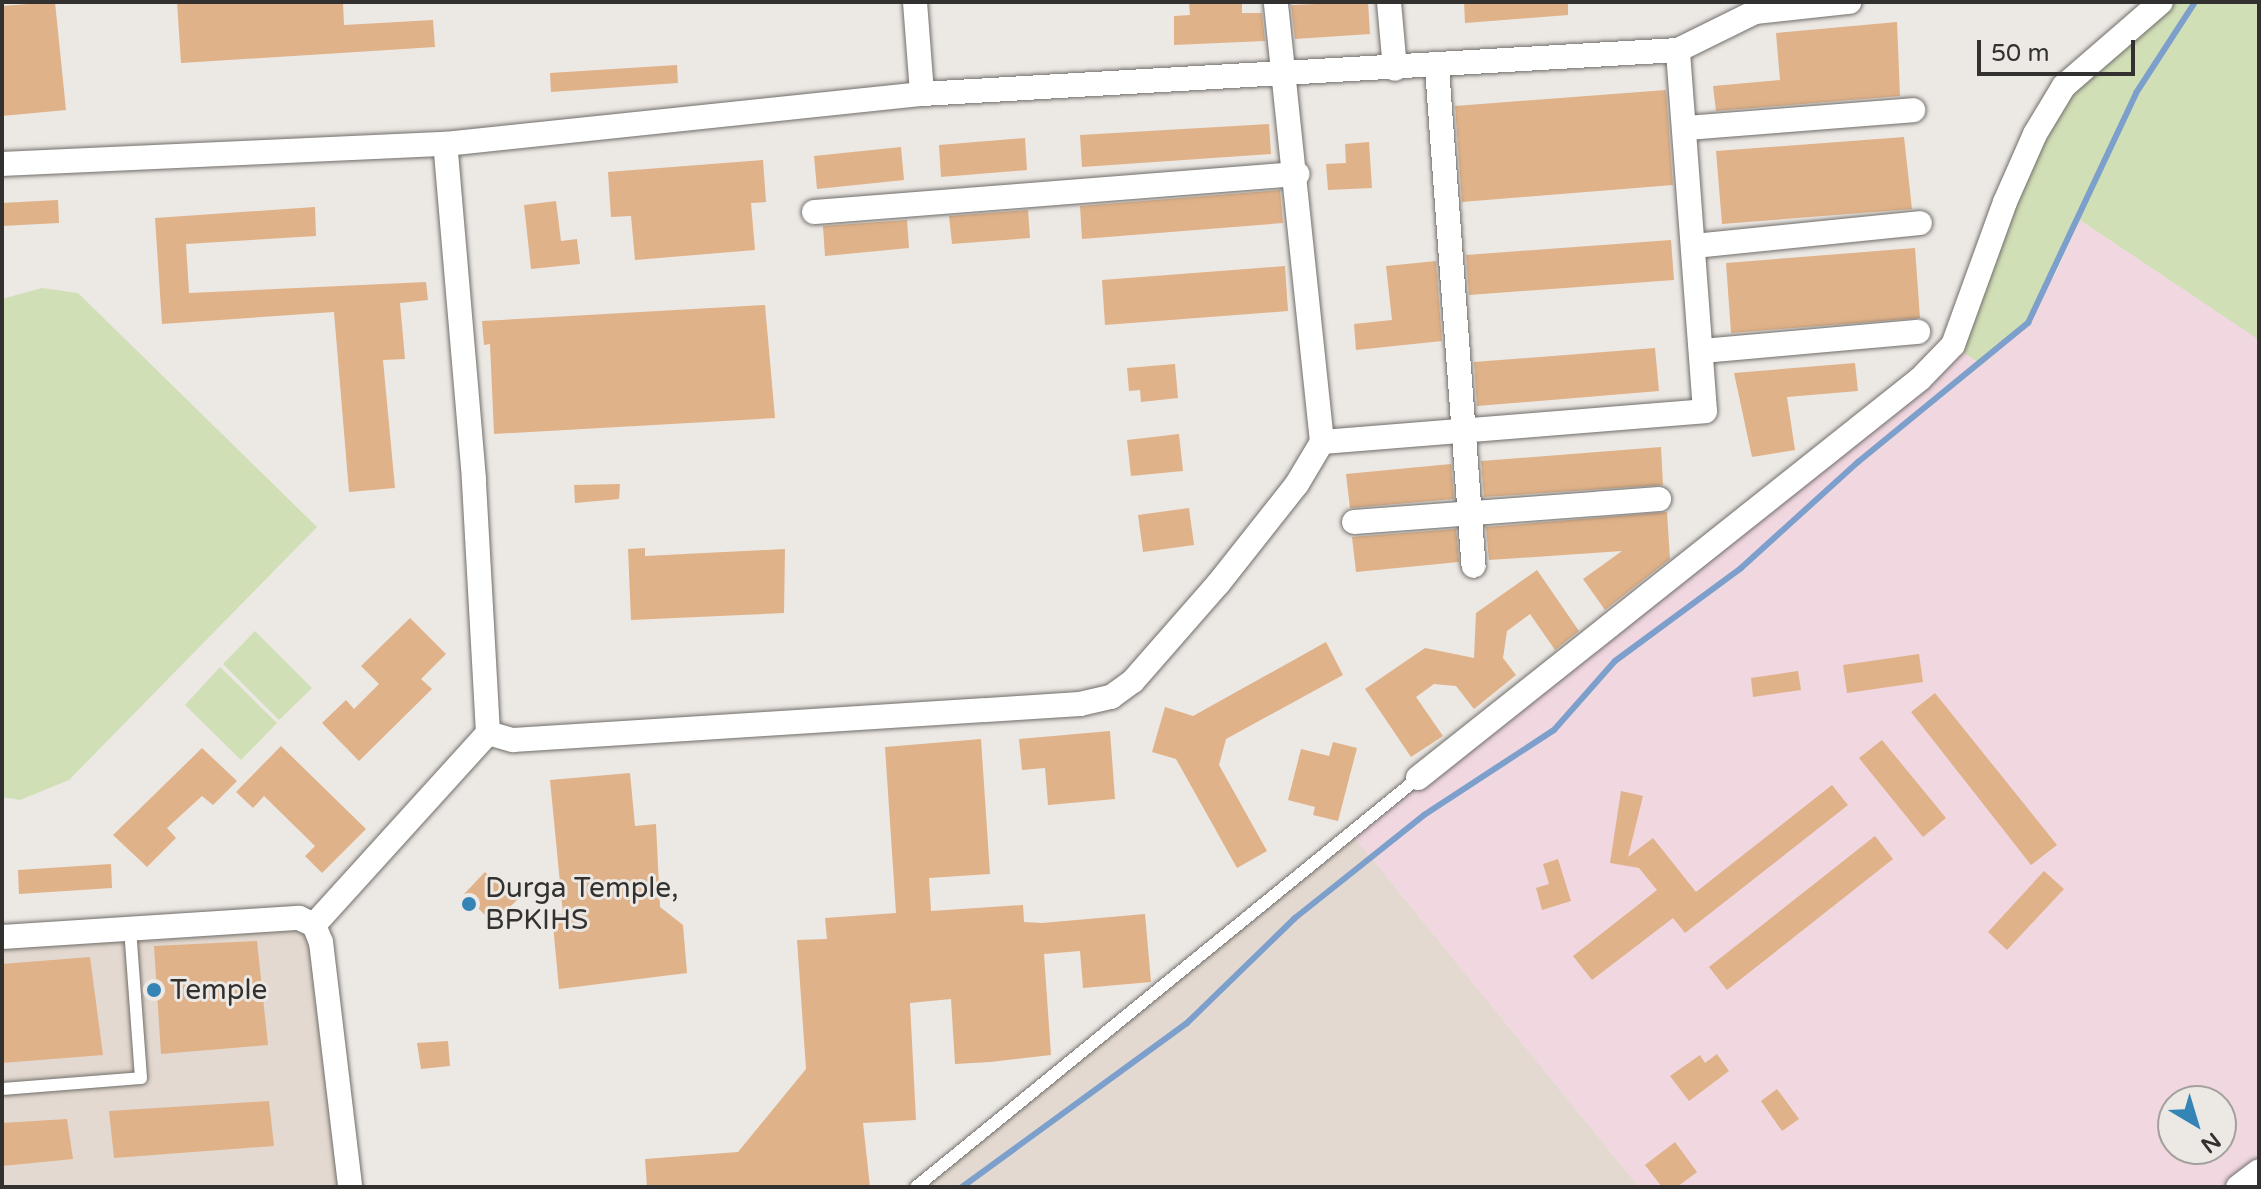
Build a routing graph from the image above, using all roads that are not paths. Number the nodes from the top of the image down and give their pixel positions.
1 (915, 2) edge
2 (1276, 2) edge
3 (1389, 2) edge
4 (1849, 2) edge
5 (2161, 2) edge
6 (1678, 50) junction
7 (1437, 68) junction
8 (1395, 69) junction
9 (1285, 73) junction
10 (922, 94) junction
11 (1913, 110) dead end
12 (1686, 128) junction
13 (445, 144) junction
14 (2, 164) edge
15 (1298, 174) junction
16 (814, 212) dead end
17 (1920, 223) dead end
18 (1694, 246) junction
19 (1918, 332) dead end
20 (1703, 351) junction
21 (1461, 429) junction
22 (1322, 442) junction
23 (1659, 499) dead end
24 (1468, 513) junction
25 (1354, 522) dead end
26 (1474, 566) dead end
27 (488, 733) junction
28 (1418, 778) joint
29 (314, 925) junction
30 (130, 928) junction
31 (2, 937) edge
32 (2, 1089) edge
33 (2259, 1171) edge
34 (350, 1187) edge
35 (916, 1187) edge
36 (2238, 1187) edge

1 - 10 street
2 - 9 street
3 - 8 street
4 - 6 street
5 - 28 street
6 - 7 street
6 - 12 street
7 - 8 street
7 - 21 street
8 - 9 street
9 - 10 street
9 - 15 street
10 - 13 street
11 - 12 street
12 - 18 street
13 - 14 street
13 - 27 street
15 - 16 street
15 - 22 street
17 - 18 street
18 - 20 street
19 - 20 street
20 - 21 street
21 - 22 street
21 - 24 street
22 - 27 street
23 - 24 street
24 - 25 street
24 - 26 street
27 - 29 street
28 - 35 lane
29 - 30 street
29 - 34 street
30 - 31 street
30 - 32 lane
33 - 36 street

